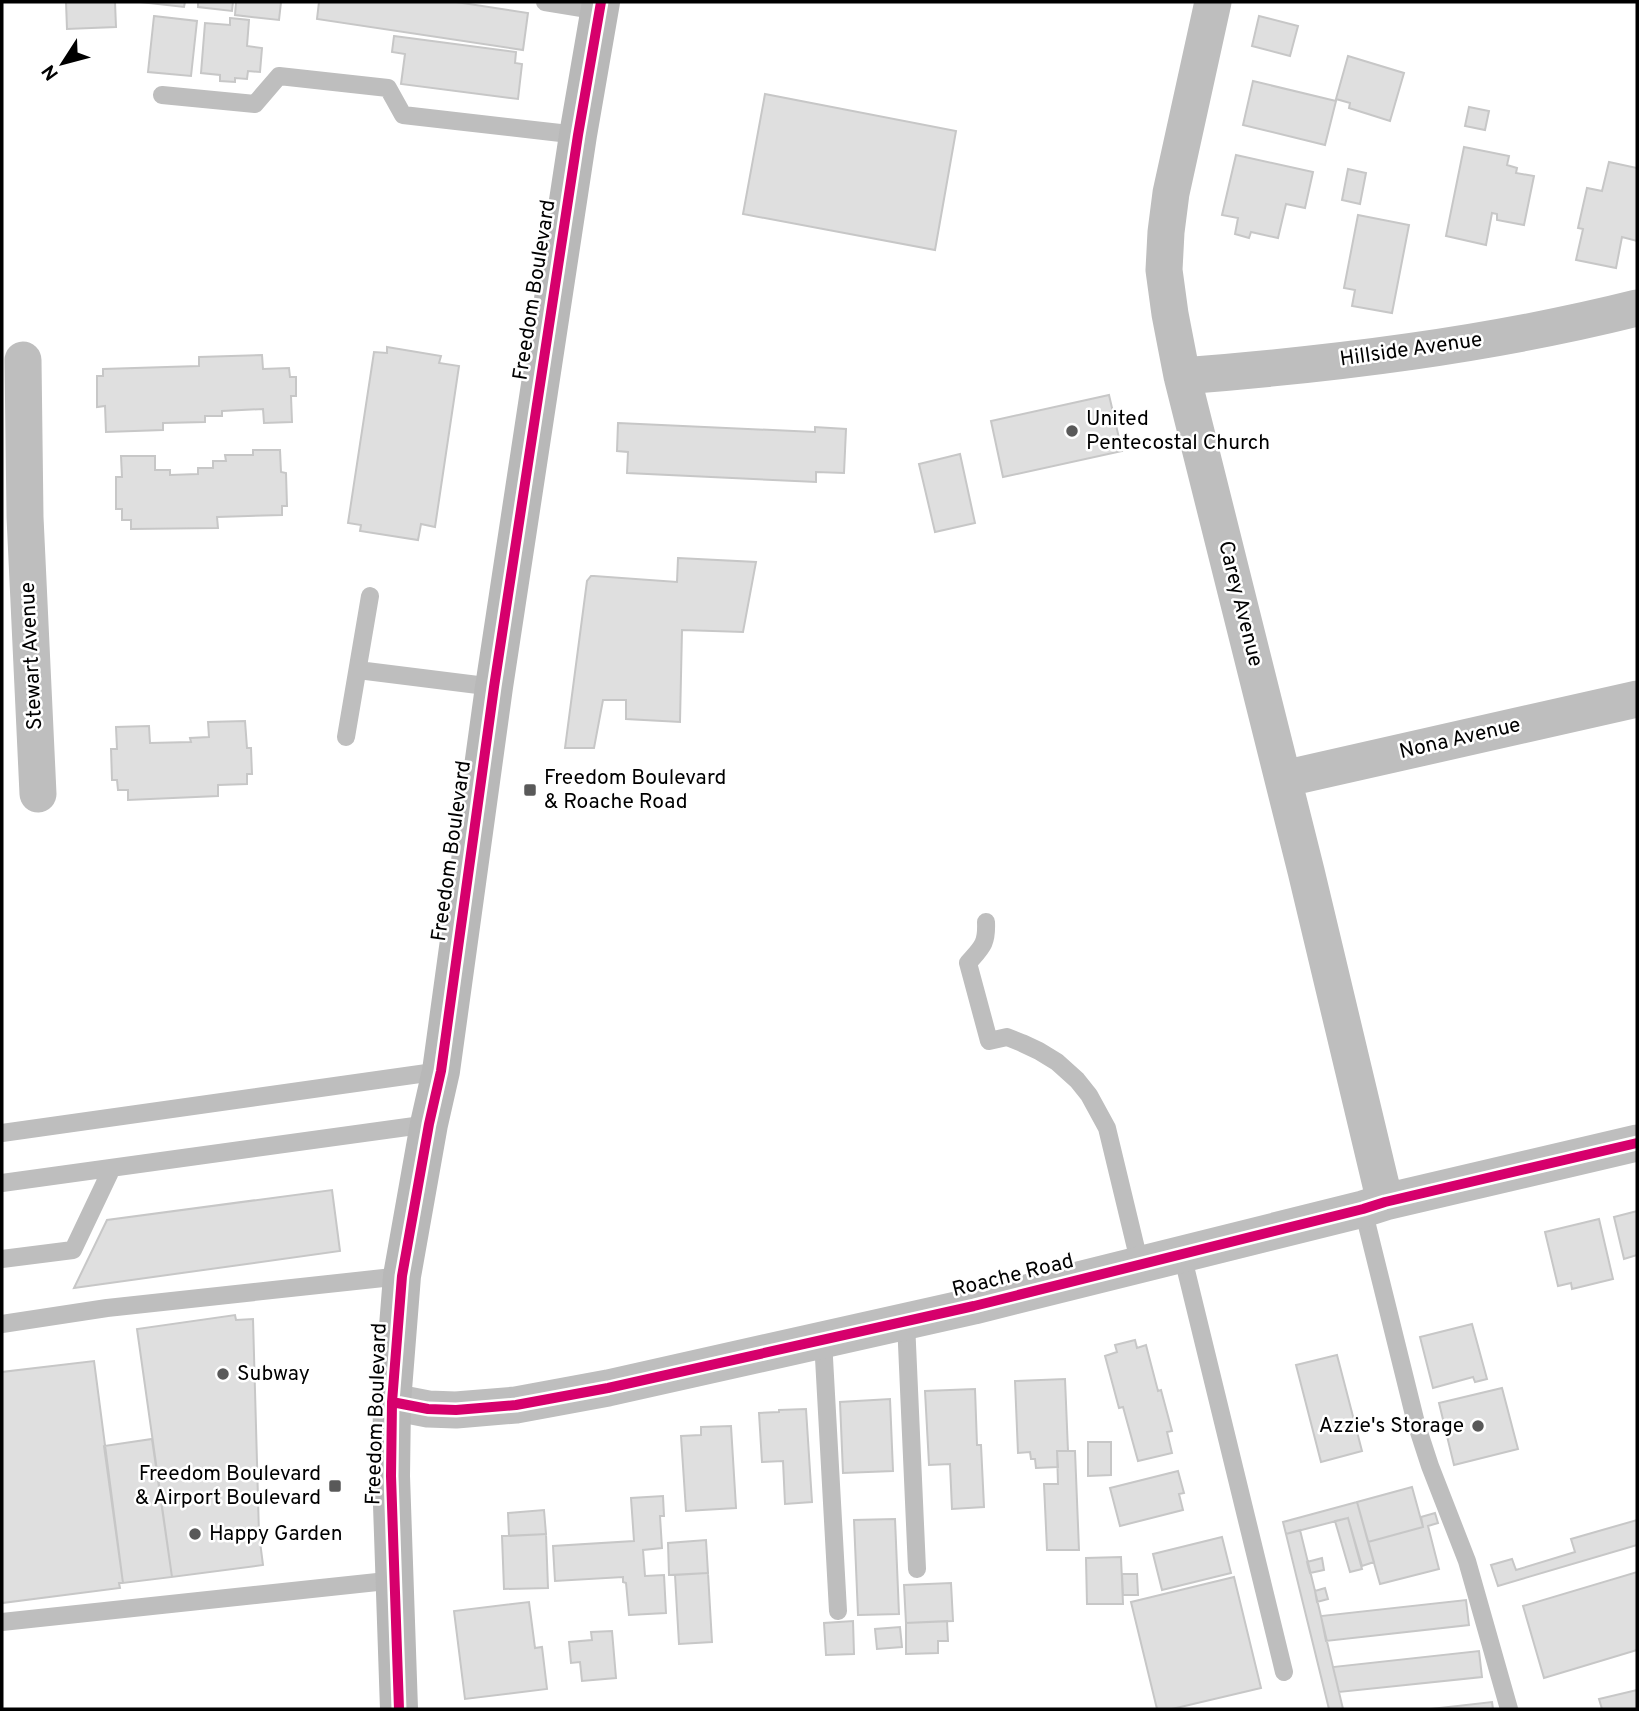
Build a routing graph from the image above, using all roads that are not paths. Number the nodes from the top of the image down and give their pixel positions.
1 (545, 2) edge
2 (1213, 2) edge
3 (601, 6) edge
4 (162, 95) dead end
5 (578, 135) junction
6 (1637, 308) edge
7 (23, 360) dead end
8 (1182, 376) junction
9 (14, 518) edge
10 (370, 596) dead end
11 (358, 670) junction
12 (494, 687) junction
13 (1637, 699) edge
14 (346, 737) dead end
15 (1283, 779) junction
16 (38, 794) dead end
17 (986, 922) dead end
18 (441, 1071) junction
19 (429, 1124) junction
20 (2, 1133) edge
21 (1637, 1143) edge
22 (112, 1168) junction
23 (2, 1183) edge
24 (1374, 1206) junction
25 (1182, 1254) junction
26 (2, 1259) edge
27 (1140, 1265) junction
28 (402, 1276) junction
29 (906, 1322) junction
30 (2, 1324) edge
31 (823, 1340) junction
32 (392, 1402) junction
33 (917, 1569) dead end
34 (396, 1580) junction
35 (838, 1611) dead end
36 (2, 1622) edge
37 (1284, 1672) dead end
38 (399, 1709) edge
39 (1509, 1709) edge

1 - 3 lane
2 - 8 street, Carey Avenue
3 - 5 main road, Freedom Boulevard
4 - 5 lane
5 - 12 main road, Freedom Boulevard
6 - 8 street, Hillside Avenue
7 - 9 street, Stewart Avenue
8 - 15 street, Carey Avenue
9 - 16 street, Stewart Avenue
10 - 11 lane
11 - 12 lane
11 - 14 lane
12 - 18 main road, Freedom Boulevard
13 - 15 street, Nona Avenue
15 - 24 street, Carey Avenue
17 - 27 lane
18 - 19 main road, Freedom Boulevard
18 - 20 lane
19 - 22 lane
19 - 28 main road, Freedom Boulevard
21 - 24 street, Roache Road
22 - 23 lane
22 - 26 lane
24 - 25 street, Roache Road
24 - 39 lane
25 - 27 street, Roache Road
25 - 37 lane
27 - 29 street, Roache Road
28 - 30 lane
28 - 32 main road, Freedom Boulevard
29 - 31 street, Roache Road
29 - 33 lane
31 - 32 street, Roache Road
31 - 35 lane
32 - 34 main road, Freedom Boulevard
34 - 36 lane
34 - 38 main road, Freedom Boulevard

